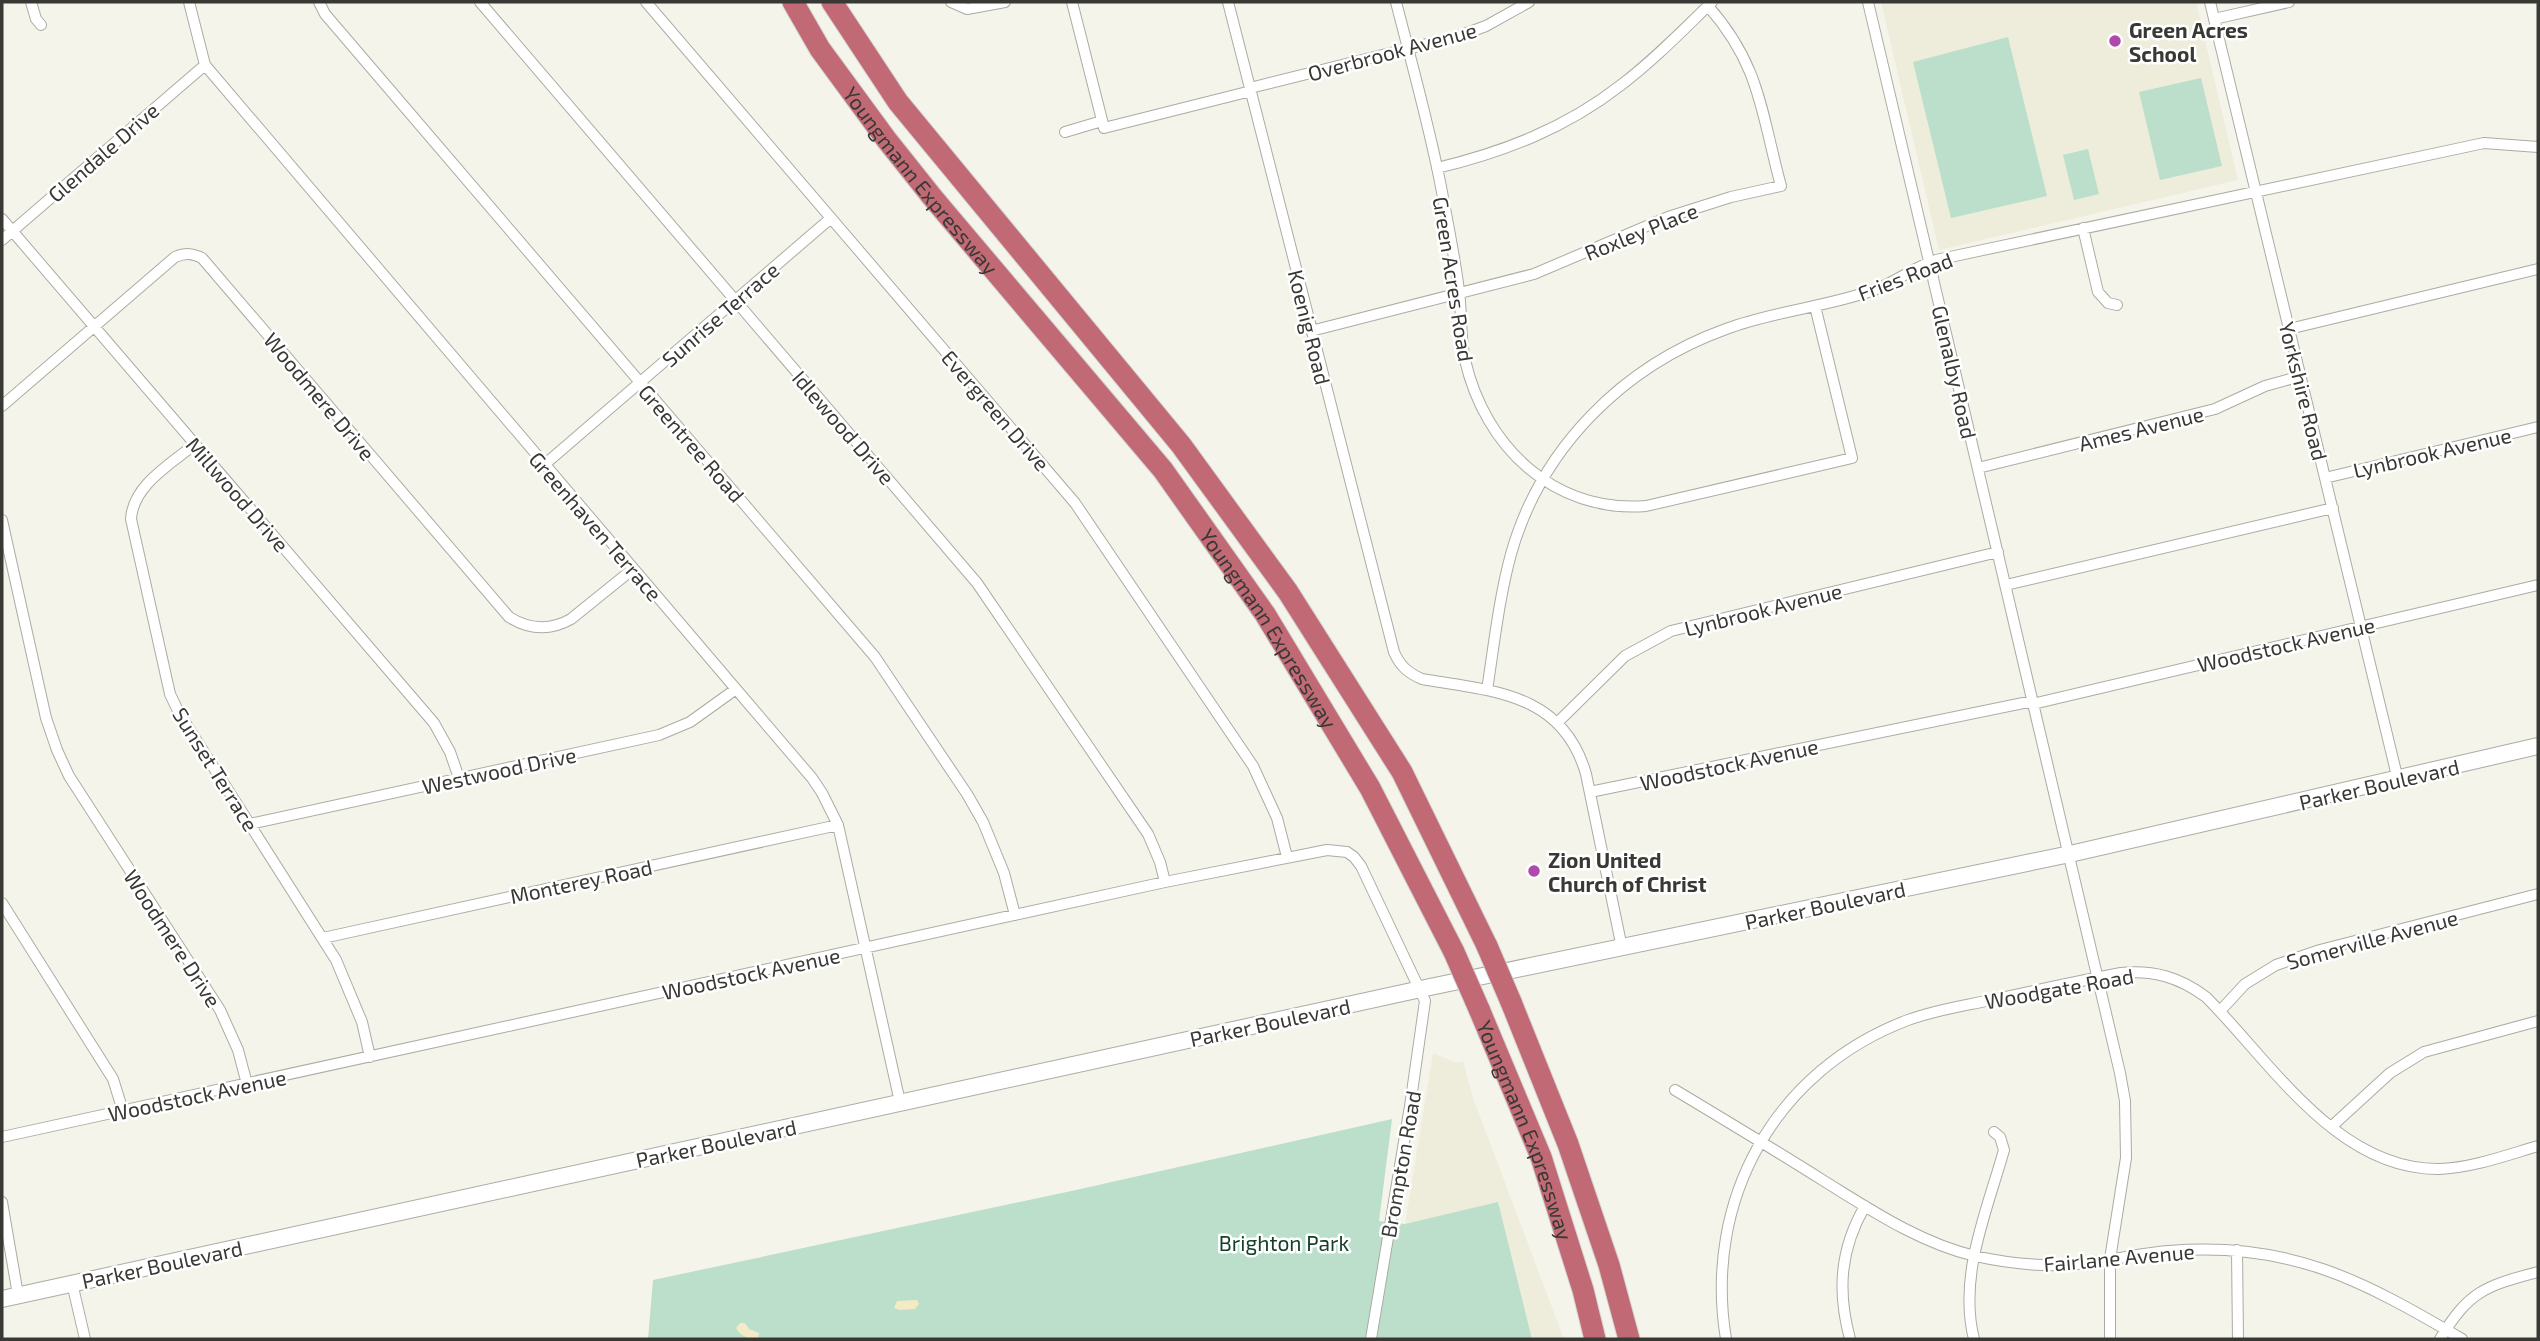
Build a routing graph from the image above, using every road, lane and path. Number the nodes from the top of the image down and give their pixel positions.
1 (31, 2) edge
2 (188, 2) edge
3 (318, 2) edge
4 (480, 2) edge
5 (646, 2) edge
6 (786, 2) edge
7 (793, 2) edge
8 (832, 2) edge
9 (840, 2) edge
10 (951, 2) edge
11 (1005, 2) edge
12 (1072, 2) edge
13 (1228, 2) edge
14 (1395, 2) edge
15 (1529, 2) edge
16 (1868, 2) edge
17 (2210, 2) edge
18 (2289, 2) edge
19 (1710, 4) edge
20 (2214, 19) junction
21 (41, 25) dead end
22 (820, 49) junction
23 (1408, 49) junction
24 (862, 50) junction
25 (205, 65) junction
26 (1250, 90) junction
27 (1102, 121) junction
28 (1065, 132) dead end
29 (2538, 147) edge
30 (1437, 168) junction
31 (2256, 191) junction
32 (831, 218) junction
33 (2, 219) edge
34 (2083, 228) junction
35 (12, 231) junction
36 (2, 240) edge
37 (1930, 262) junction
38 (2538, 270) edge
39 (1460, 294) junction
40 (736, 300) junction
41 (2118, 305) dead end
42 (1815, 306) junction
43 (94, 327) junction
44 (2289, 328) junction
45 (1311, 331) junction
46 (2301, 376) junction
47 (640, 383) junction
48 (2, 406) edge
49 (2538, 427) edge
50 (195, 444) junction
51 (544, 465) junction
52 (1978, 468) junction
53 (2325, 478) junction
54 (1543, 480) junction
55 (2333, 508) junction
56 (2, 520) edge
57 (1998, 552) junction
58 (633, 569) junction
59 (2006, 585) junction
60 (2538, 585) edge
61 (2361, 626) junction
62 (736, 689) junction
63 (1487, 690) junction
64 (2033, 703) junction
65 (1558, 723) junction
66 (2538, 746) edge
67 (459, 778) junction
68 (2398, 780) junction
69 (1590, 792) junction
70 (250, 824) junction
71 (838, 825) junction
72 (2070, 854) junction
73 (1287, 857) junction
74 (1165, 882) junction
75 (2538, 894) edge
76 (2, 903) edge
77 (1015, 915) junction
78 (323, 938) junction
79 (865, 948) junction
80 (1622, 948) junction
81 (2098, 977) junction
82 (1420, 990) junction
83 (2220, 1011) junction
84 (2538, 1021) edge
85 (370, 1057) junction
86 (247, 1084) junction
87 (1675, 1090) dead end
88 (900, 1102) junction
89 (123, 1111) junction
90 (2331, 1127) junction
91 (1994, 1132) dead end
92 (2, 1138) edge
93 (1761, 1142) junction
94 (2538, 1146) edge
95 (2, 1202) edge
96 (1864, 1206) junction
97 (2236, 1251) junction
98 (1975, 1256) junction
99 (2110, 1259) junction
100 (2538, 1272) edge
101 (72, 1283) junction
102 (10, 1297) edge
103 (2443, 1335) edge
104 (85, 1339) edge
105 (1371, 1339) edge
106 (1595, 1339) edge
107 (1629, 1339) edge
108 (1726, 1339) edge
109 (1850, 1339) edge
110 (1974, 1339) edge
111 (2110, 1339) edge
112 (2238, 1339) edge
113 (2462, 1339) edge

1 - 21 street
2 - 25 street, Greenhaven Terrace
3 - 47 street, Greentree Road
4 - 40 street, Idlewood Drive
5 - 32 street, Evergreen Drive
6 - 22 highway
7 - 22 highway, Youngmann Expressway
8 - 24 highway, Youngmann Expressway
9 - 24 highway
10 - 11 street
12 - 27 street
13 - 26 street, Koenig Road
14 - 23 street, Green Acres Road
15 - 23 street, Overbrook Avenue
16 - 37 street, Glenalby Road
17 - 20 street, Yorkshire Road
18 - 20 street
19 - 30 street
19 - 39 street, Roxley Place
20 - 31 street, Yorkshire Road
22 - 106 highway, Youngmann Expressway, bridge
23 - 26 street, Overbrook Avenue
23 - 30 street, Green Acres Road
24 - 107 highway, Youngmann Expressway, bridge
25 - 35 street, Glendale Drive
25 - 51 street, Greenhaven Terrace
26 - 27 street, Overbrook Avenue
26 - 45 street, Koenig Road
27 - 28 street
29 - 31 street, Fries Road
30 - 39 street, Green Acres Road
31 - 34 street, Fries Road
31 - 44 street, Yorkshire Road
32 - 40 street, Sunrise Terrace
32 - 73 street, Evergreen Drive
33 - 35 street, Millwood Drive
34 - 37 street, Fries Road
34 - 41 street
35 - 36 street, Glendale Drive
35 - 43 street, Millwood Drive
37 - 42 street, Fries Road
37 - 52 street, Glenalby Road
38 - 44 street
39 - 45 street, Roxley Place
39 - 54 street, Green Acres Road
40 - 47 street, Sunrise Terrace
40 - 74 street, Idlewood Drive
42 - 54 street, Fries Road
42 - 54 street, Green Acres Road
43 - 48 street, Woodmere Drive
43 - 50 street, Millwood Drive
43 - 58 street, Woodmere Drive
44 - 46 street, Yorkshire Road
45 - 63 street, Koenig Road
46 - 52 street, Ames Avenue
46 - 53 street, Yorkshire Road
47 - 51 street, Sunrise Terrace
47 - 77 street, Greentree Road
49 - 53 street, Lynbrook Avenue
50 - 67 street, Millwood Drive
50 - 70 street, Sunset Terrace
51 - 58 street, Greenhaven Terrace
52 - 57 street, Glenalby Road
53 - 55 street, Yorkshire Road
54 - 63 street, Fries Road
55 - 59 street
55 - 61 street, Yorkshire Road
56 - 86 street, Woodmere Drive
57 - 59 street, Glenalby Road
57 - 65 street, Lynbrook Avenue
58 - 62 street, Greenhaven Terrace
59 - 64 street, Glenalby Road
60 - 61 street, Woodstock Avenue
61 - 64 street, Woodstock Avenue
61 - 68 street, Yorkshire Road
62 - 67 street, Westwood Drive
62 - 71 street, Greenhaven Terrace
63 - 65 street
64 - 69 street, Woodstock Avenue
64 - 72 street, Glenalby Road
65 - 69 street
66 - 68 street, Parker Boulevard
67 - 70 street, Westwood Drive
68 - 72 street, Parker Boulevard
69 - 80 street
70 - 78 street, Sunset Terrace
71 - 78 street, Monterey Road
71 - 79 street, Greenhaven Terrace
72 - 80 street, Parker Boulevard
72 - 81 street, Glenalby Road
73 - 74 street, Woodstock Avenue
73 - 82 street, Woodstock Avenue
74 - 77 street, Woodstock Avenue
75 - 83 street, Somerville Avenue
76 - 89 street
77 - 79 street, Woodstock Avenue
78 - 85 street, Sunset Terrace
79 - 85 street, Woodstock Avenue
79 - 88 street, Greenhaven Terrace
80 - 82 street, Parker Boulevard
81 - 83 street, Woodgate Road
81 - 93 street, Woodgate Road
81 - 99 street, Glenalby Road
82 - 88 street, Parker Boulevard
82 - 105 street, Brompton Road
83 - 90 street, Woodgate Road
84 - 90 street
85 - 86 street, Woodstock Avenue
86 - 89 street, Woodstock Avenue
87 - 93 street, Fairlane Avenue
88 - 101 street, Parker Boulevard
89 - 92 street, Woodstock Avenue
90 - 94 street, Woodgate Road
91 - 98 street
93 - 96 street, Fairlane Avenue
93 - 108 street, Woodgate Road
95 - 102 street
96 - 98 street, Fairlane Avenue
96 - 109 street
97 - 99 street, Fairlane Avenue
97 - 103 street, Fairlane Avenue
97 - 112 street
98 - 99 street, Fairlane Avenue
98 - 110 street
99 - 111 street, Glenalby Road
100 - 103 street
101 - 102 street, Parker Boulevard
101 - 104 street
103 - 113 street, Fairlane Avenue

